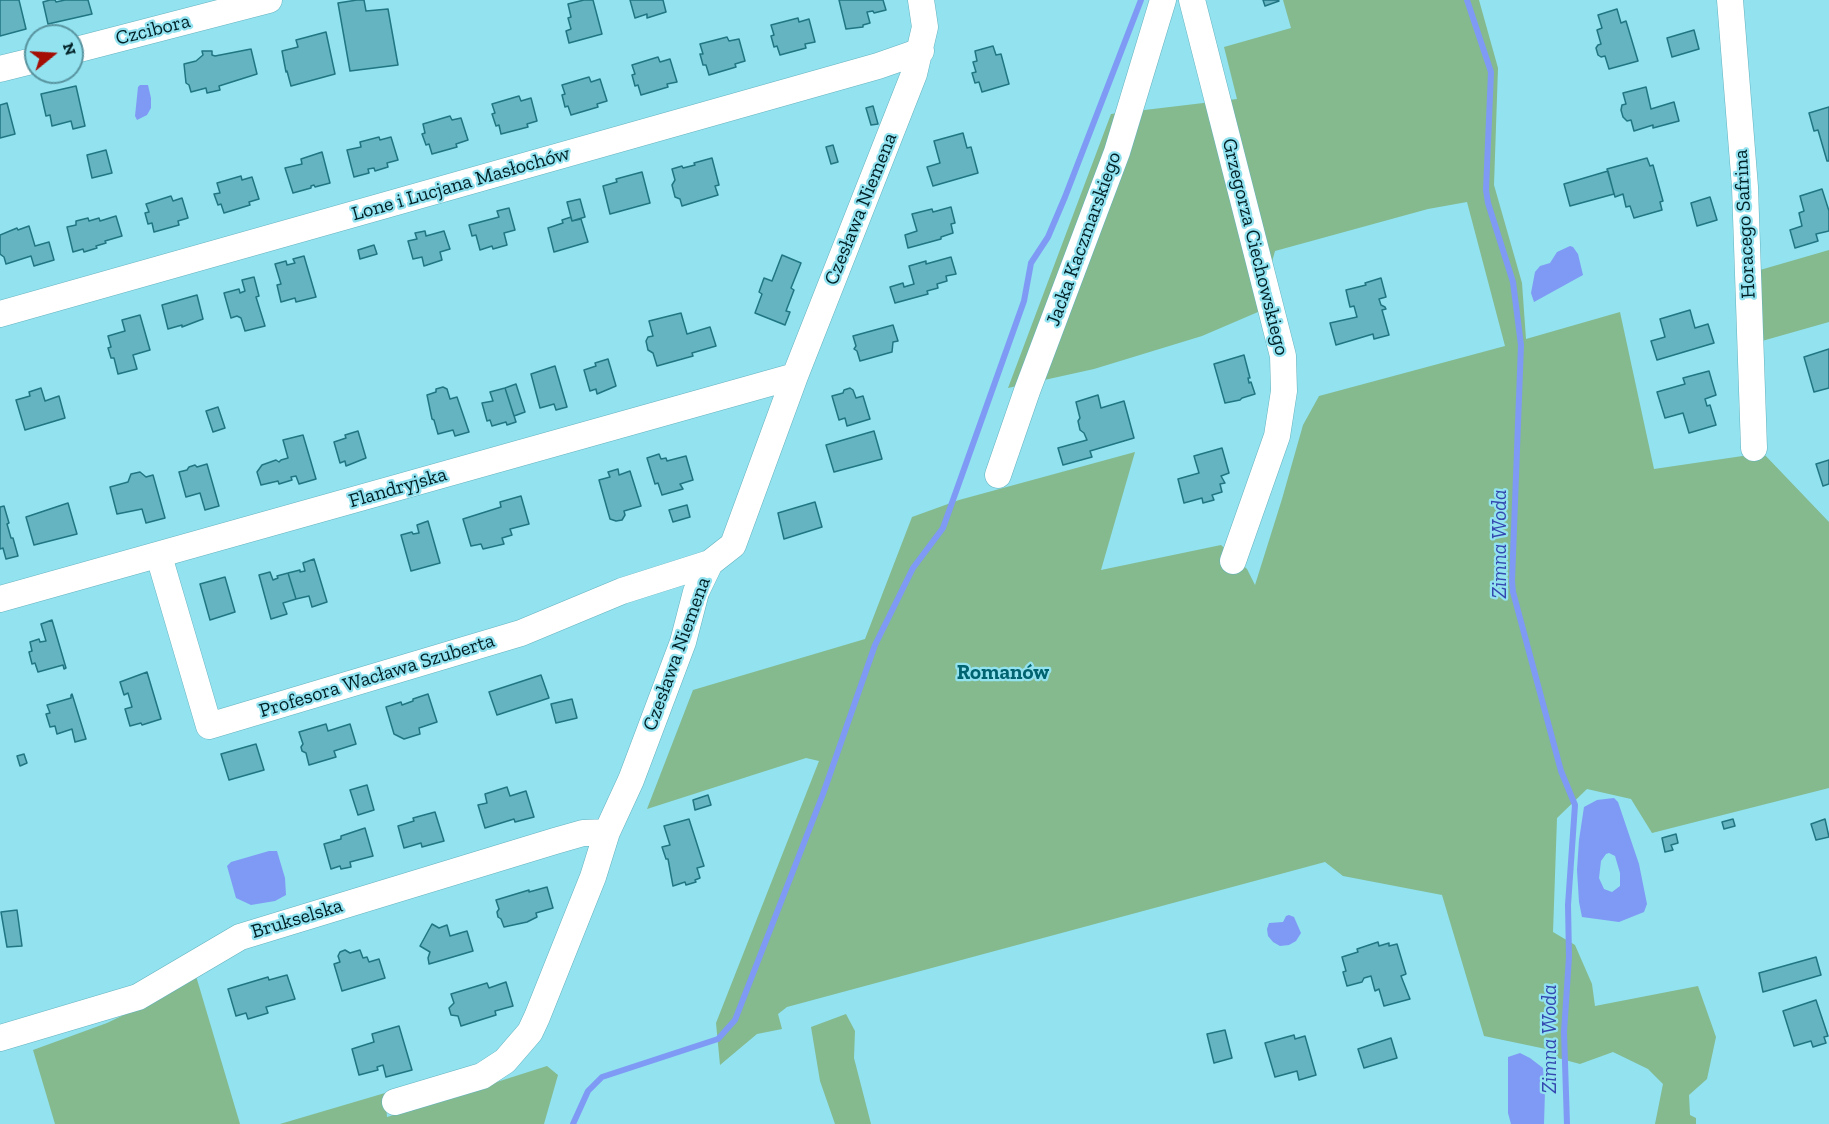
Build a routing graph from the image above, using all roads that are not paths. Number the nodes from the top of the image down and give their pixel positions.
1 (269, 0) edge
2 (921, 0) edge
3 (1163, 0) edge
4 (1192, 0) edge
5 (1730, 0) edge
6 (84, 48) edge
7 (921, 51) junction
8 (24, 63) edge
9 (0, 69) edge
10 (0, 314) edge
11 (795, 376) junction
12 (1754, 448) dead end
13 (998, 475) dead end
14 (159, 556) junction
15 (1233, 561) dead end
16 (710, 563) junction
17 (0, 599) edge
18 (607, 832) junction
19 (0, 1038) edge
20 (395, 1102) dead end

1 - 6 street, Czcibora
2 - 7 street, Czesława Niemena
3 - 13 street, Jacka Kaczmarskiego
4 - 15 street, Grzegorza Ciechowskiego
5 - 12 street, Horacego Safrina
7 - 10 street, Lone i Lucjana Masłochów
7 - 11 street, Czesława Niemena
8 - 9 street
11 - 14 street, Flandryjska
11 - 16 street, Czesława Niemena
14 - 16 street, Profesora Wacława Szuberta
14 - 17 street, Flandryjska
16 - 18 street, Czesława Niemena
18 - 19 street, Brukselska
18 - 20 street, Czesława Niemena

